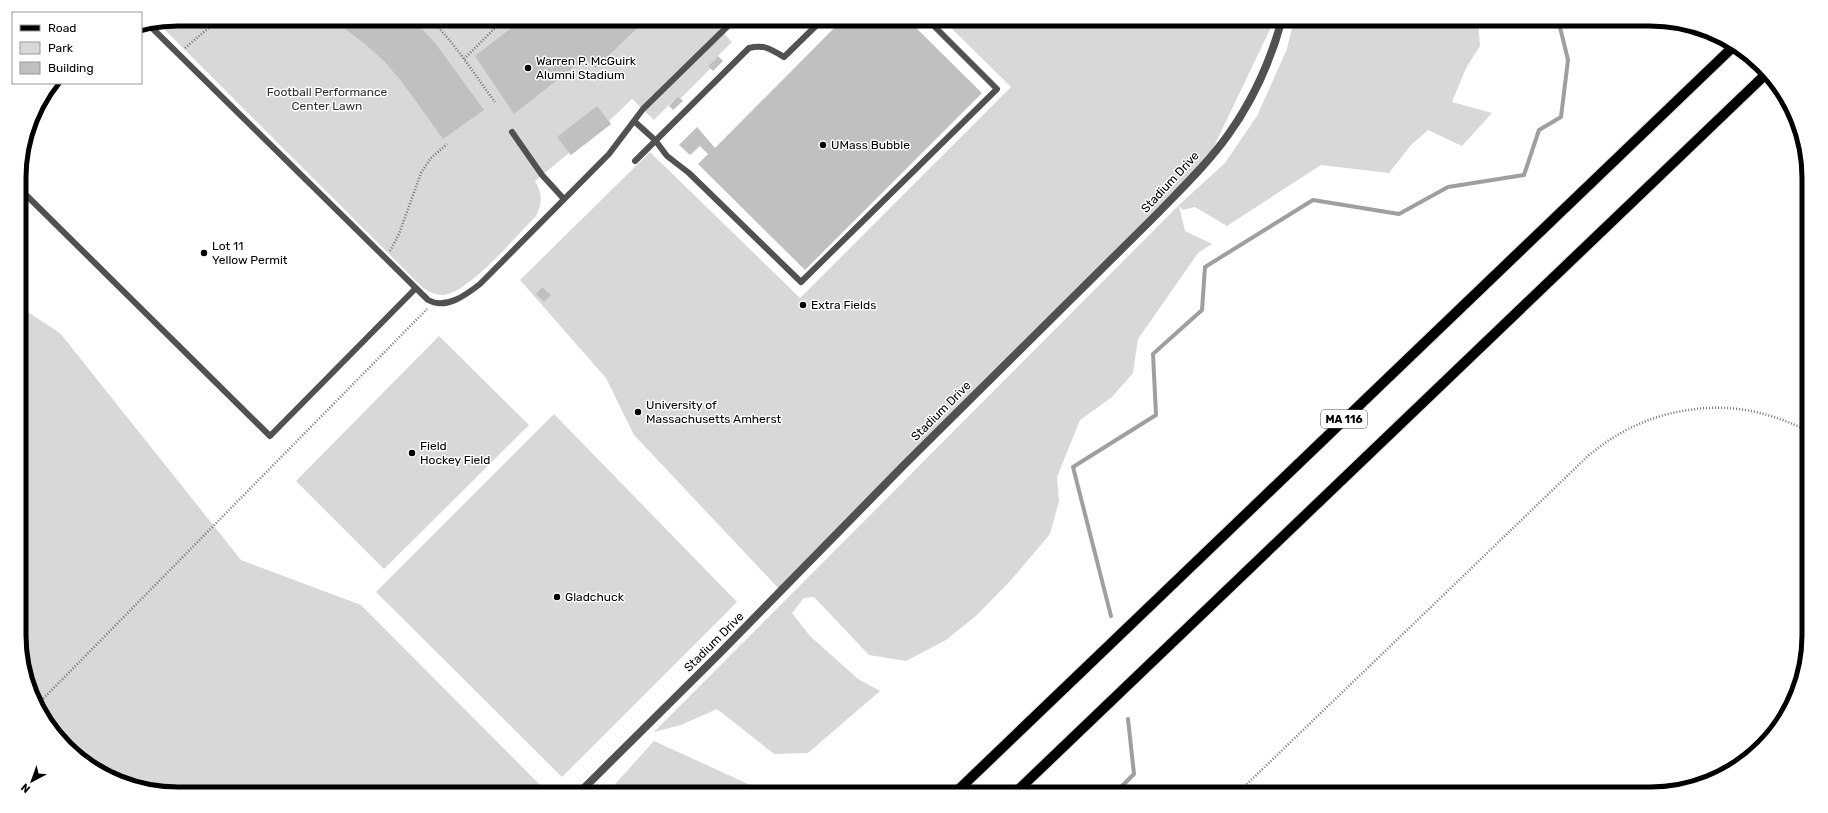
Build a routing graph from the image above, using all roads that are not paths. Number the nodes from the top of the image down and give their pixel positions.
1 (727, 26) edge
2 (816, 26) edge
3 (934, 26) edge
4 (1280, 26) edge
5 (152, 28) edge
6 (1730, 49) edge
7 (1762, 76) edge
8 (634, 121) junction
9 (512, 132) dead end
10 (655, 140) junction
11 (635, 161) dead end
12 (26, 195) edge
13 (563, 198) junction
14 (416, 288) junction
15 (585, 787) edge
16 (961, 787) edge
17 (1021, 787) edge

1 - 8 lane
2 - 10 lane
3 - 10 lane
4 - 15 street, Stadium Drive
5 - 14 lane
6 - 16 main road, MA 116
7 - 17 main road
8 - 10 lane
8 - 13 lane
9 - 13 lane
10 - 11 lane
12 - 14 lane
13 - 14 lane

